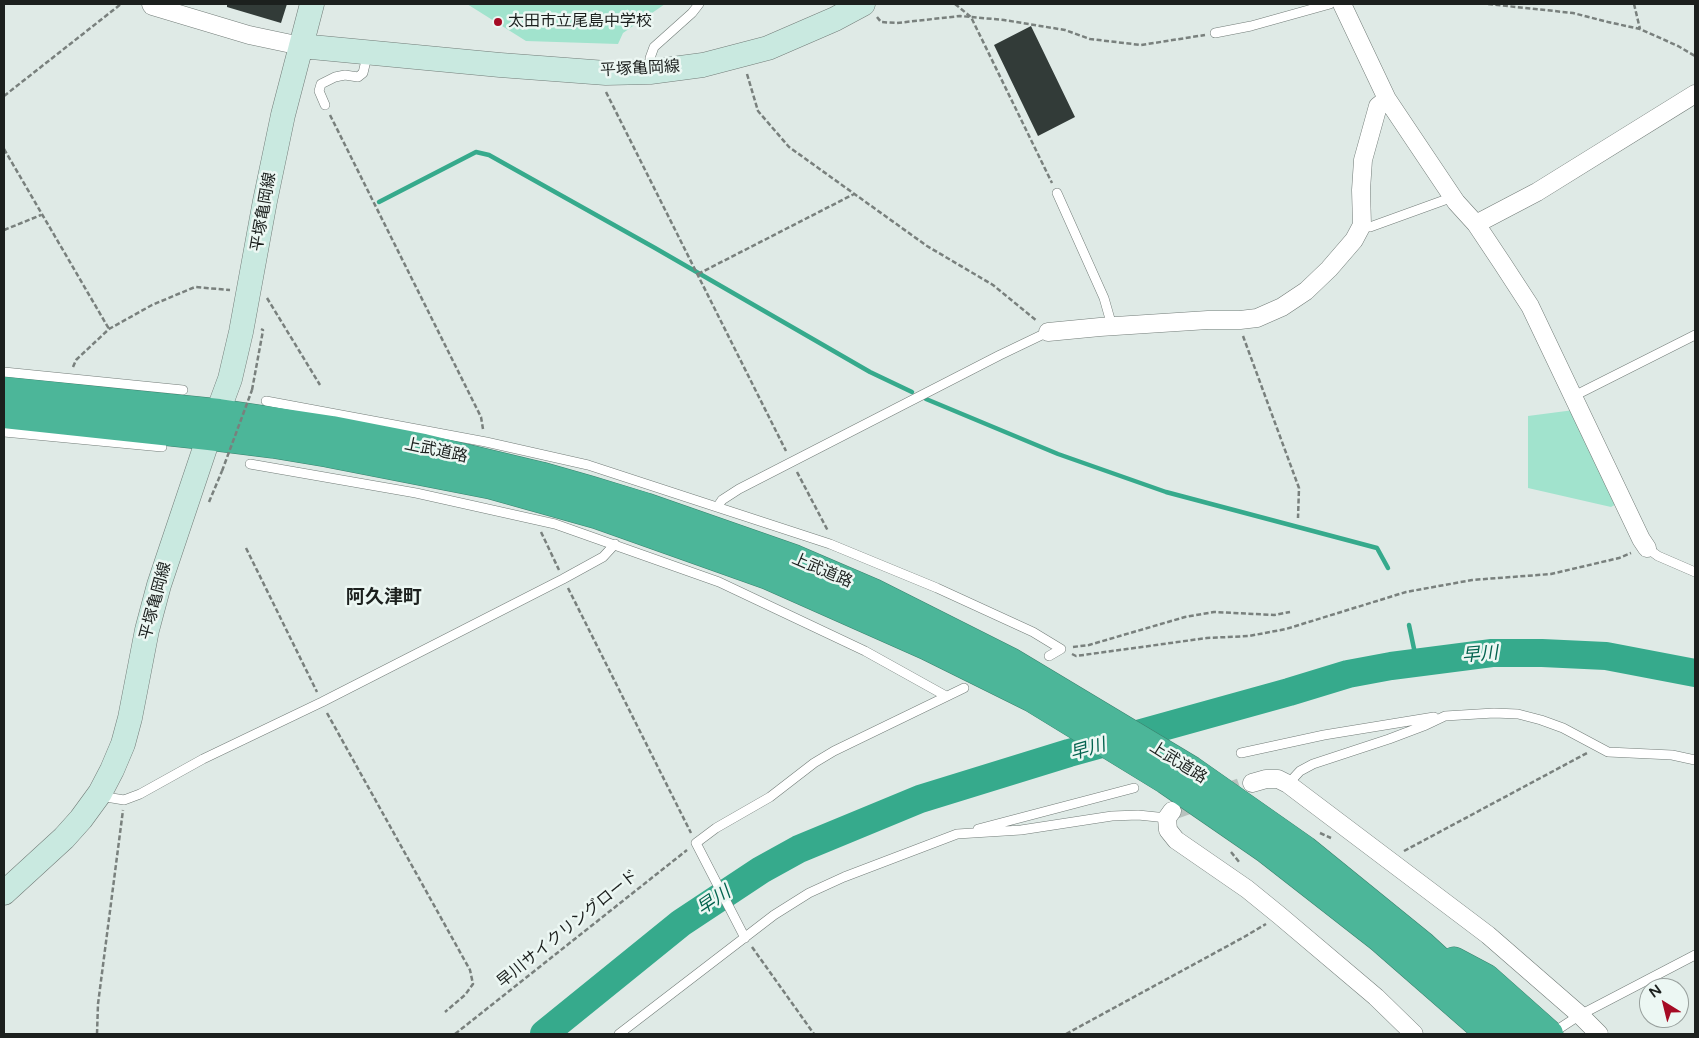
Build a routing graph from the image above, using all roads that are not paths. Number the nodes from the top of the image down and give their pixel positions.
1 (151, 4) edge
2 (312, 4) edge
3 (699, 4) edge
4 (1330, 4) edge
5 (1342, 4) edge
6 (868, 8) edge
7 (1214, 33) road end
8 (301, 46) junction
9 (368, 52) junction
10 (650, 72) junction
11 (1695, 94) edge
12 (1387, 99) junction
13 (325, 105) road end
14 (1057, 193) road end
15 (1453, 198) junction
16 (1476, 224) junction
17 (1362, 225) junction
18 (1112, 326) junction
19 (1048, 332) joint
20 (1695, 335) edge
21 (4, 372) edge
22 (183, 390) dead end
23 (4, 391) edge
24 (1574, 396) junction
25 (266, 401) dead end
26 (4, 414) edge
27 (335, 421) junction
28 (214, 424) junction
29 (59, 428) junction
30 (4, 432) edge
31 (162, 447) dead end
32 (250, 464) dead end
33 (489, 497) junction
34 (718, 506) junction
35 (615, 544) junction
36 (1647, 548) joint
37 (1695, 572) edge
38 (1049, 656) dead end
39 (964, 688) dead end
40 (1044, 693) junction
41 (946, 696) junction
42 (1444, 716) junction
43 (1241, 753) dead end
44 (1695, 760) edge
45 (1252, 783) tunnel mouth
46 (1288, 784) junction
47 (1134, 788) dead end
48 (100, 793) junction
49 (1169, 814) joint
50 (957, 834) junction
51 (7, 884) edge
52 (744, 936) junction
53 (1380, 938) junction
54 (1422, 945) junction
55 (1695, 955) edge
56 (1580, 1015) junction
57 (1554, 1031) edge
58 (618, 1034) edge
59 (1414, 1034) edge
60 (1470, 1034) edge
61 (1490, 1034) edge
62 (1519, 1034) edge
63 (1599, 1034) edge

1 - 8 street
2 - 8 main road
3 - 10 lane
4 - 7 lane
5 - 12 street
6 - 10 main road, 平塚亀岡線
8 - 9 main road, 平塚亀岡線
8 - 28 main road, 平塚亀岡線
9 - 10 main road, 平塚亀岡線
9 - 13 lane
11 - 16 street
12 - 15 street
12 - 17 street
14 - 18 lane
15 - 16 street
15 - 17 lane
16 - 24 street
17 - 18 street
18 - 19 street
19 - 34 lane
20 - 24 lane
21 - 22 lane
23 - 28 highway, 上武道路
24 - 36 street
25 - 27 lane
26 - 29 highway, 上武道路
27 - 28 highway, 上武道路
27 - 34 lane
27 - 40 highway, 上武道路
28 - 29 highway, 上武道路
28 - 33 highway, 上武道路
28 - 48 main road, 平塚亀岡線
29 - 30 lane
29 - 31 lane
32 - 33 lane
33 - 35 lane
33 - 40 highway, 上武道路
34 - 38 lane
35 - 41 lane
35 - 48 lane
36 - 37 lane
39 - 41 lane
40 - 53 highway, 上武道路
40 - 54 highway, 上武道路
41 - 52 lane
42 - 43 lane
42 - 44 lane
42 - 46 lane
45 - 46 street
46 - 56 street
47 - 50 lane
48 - 51 main road, 平塚亀岡線
49 - 50 lane
49 - 59 street
50 - 52 lane
52 - 58 lane
53 - 60 highway
53 - 61 highway, 上武道路
54 - 57 highway
54 - 62 highway, 上武道路
55 - 56 lane
56 - 57 lane
56 - 63 street

